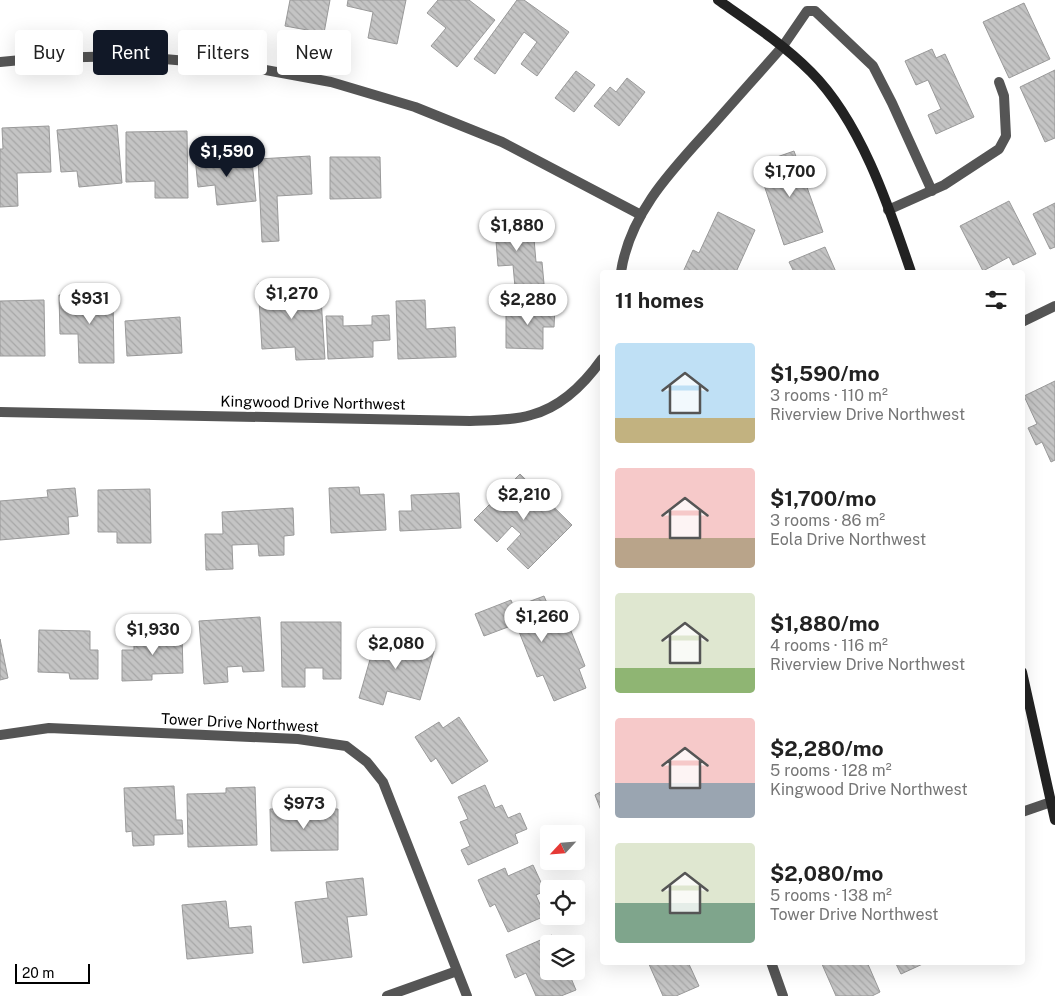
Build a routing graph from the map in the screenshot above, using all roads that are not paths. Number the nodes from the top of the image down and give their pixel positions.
1 (718, 0) edge
2 (783, 46) junction
3 (0, 62) edge
4 (999, 82) dead end
5 (932, 191) junction
6 (888, 210) junction
7 (641, 215) junction
8 (621, 270) edge
9 (910, 270) edge
10 (1055, 306) edge
11 (1025, 321) edge
12 (600, 362) edge
13 (0, 412) edge
14 (1025, 685) edge
15 (0, 735) edge
16 (1051, 802) junction
17 (1025, 811) edge
18 (1055, 820) edge
19 (772, 965) edge
20 (457, 971) junction
21 (387, 996) edge
22 (467, 996) edge
23 (783, 996) edge

1 - 2 main road
2 - 5 street
2 - 6 main road
2 - 7 street
3 - 7 street
4 - 5 street
5 - 6 street
6 - 9 main road
7 - 8 street
10 - 11 street
12 - 13 street, Kingwood Drive Northwest
14 - 16 main road
15 - 20 street, Tower Drive Northwest
16 - 17 street
16 - 18 main road
19 - 23 street
20 - 21 street
20 - 22 street, Tower Drive Northwest

